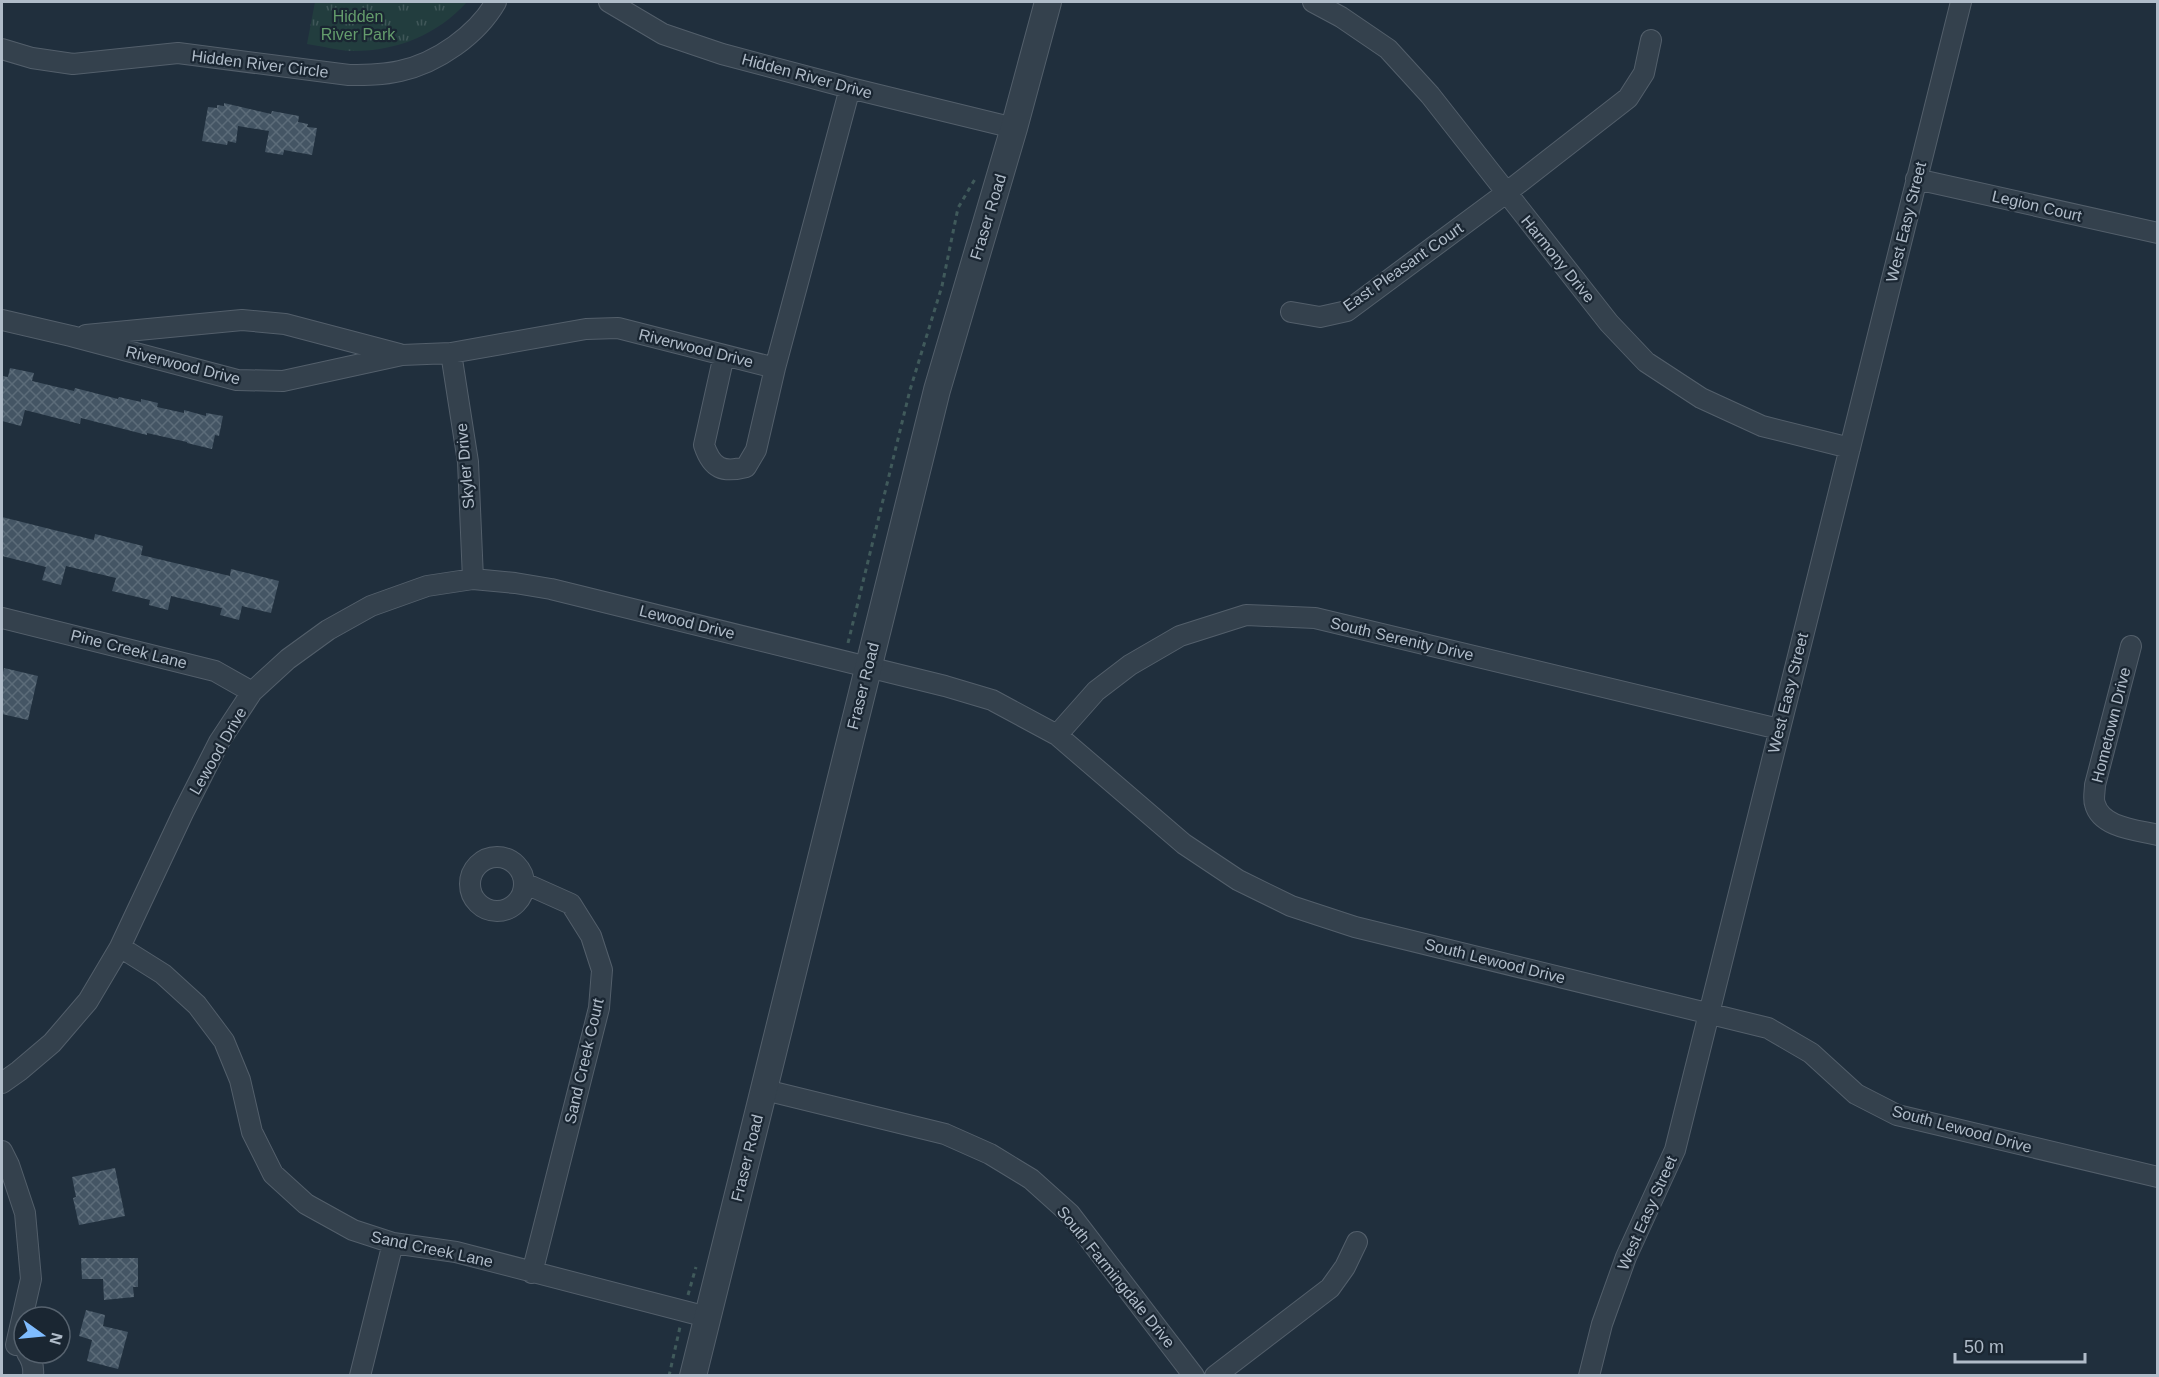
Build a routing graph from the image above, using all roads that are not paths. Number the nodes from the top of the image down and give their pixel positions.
1 (496, 2) edge
2 (609, 2) edge
3 (1048, 2) edge
4 (1313, 2) edge
5 (1961, 2) edge
6 (1651, 40) dead end
7 (2, 49) edge
8 (850, 88) junction
9 (1014, 128) junction
10 (1916, 179) junction
11 (1506, 193) junction
12 (2157, 233) edge
13 (1291, 312) dead end
14 (2, 320) edge
15 (71, 336) junction
16 (451, 353) junction
17 (402, 355) junction
18 (724, 355) junction
19 (775, 368) junction
20 (1850, 448) junction
21 (473, 579) junction
22 (2, 618) edge
23 (2131, 646) dead end
24 (868, 666) junction
25 (252, 692) junction
26 (1779, 729) junction
27 (1058, 735) junction
28 (2157, 835) edge
29 (524, 883) dead end
30 (120, 947) junction
31 (1708, 1012) junction
32 (2, 1083) edge
33 (765, 1090) junction
34 (2, 1150) edge
35 (2157, 1177) edge
36 (1357, 1242) dead end
37 (393, 1243) junction
38 (532, 1273) junction
39 (26, 1305) edge
40 (707, 1317) junction
41 (360, 1376) edge
42 (693, 1376) edge
43 (1194, 1376) edge
44 (1215, 1376) edge
45 (1589, 1376) edge

1 - 7 street, Hidden River Circle
2 - 8 street, Hidden River Drive
3 - 9 street, Fraser Road
4 - 11 street, Harmony Drive
5 - 10 street, West Easy Street
6 - 11 street, East Pleasant Court
8 - 9 street, Hidden River Drive
8 - 19 street, Riverwood Drive
9 - 24 street, Fraser Road
10 - 12 street, Legion Court
10 - 20 street, West Easy Street
11 - 13 street, East Pleasant Court
11 - 20 street, Harmony Drive
14 - 15 street, Riverwood Drive
15 - 17 street, Riverwood Drive
15 - 17 street, Riverwood Drive
16 - 17 street, Riverwood Drive
16 - 18 street, Riverwood Drive
16 - 21 street, Skyler Drive
18 - 19 street, Riverwood Drive
18 - 19 street
20 - 26 street, West Easy Street
21 - 24 street, Lewood Drive
21 - 25 street, Lewood Drive
22 - 25 street, Pine Creek Lane
23 - 28 street, Hometown Drive
24 - 27 street, South Lewood Drive
24 - 33 street, Fraser Road
25 - 30 street, Lewood Drive
26 - 27 street, South Serenity Drive
26 - 31 street, West Easy Street
27 - 31 street, South Lewood Drive
29 - 38 street, Sand Creek Court
30 - 32 street, Lewood Drive
30 - 37 street, Sand Creek Lane
31 - 35 street, South Lewood Drive
31 - 45 street, West Easy Street
33 - 40 street, Fraser Road
33 - 43 street, South Farmingdale Drive
34 - 39 street
36 - 44 street
37 - 38 street, Sand Creek Lane
37 - 41 street
38 - 40 street, Sand Creek Lane
40 - 42 street, Fraser Road

